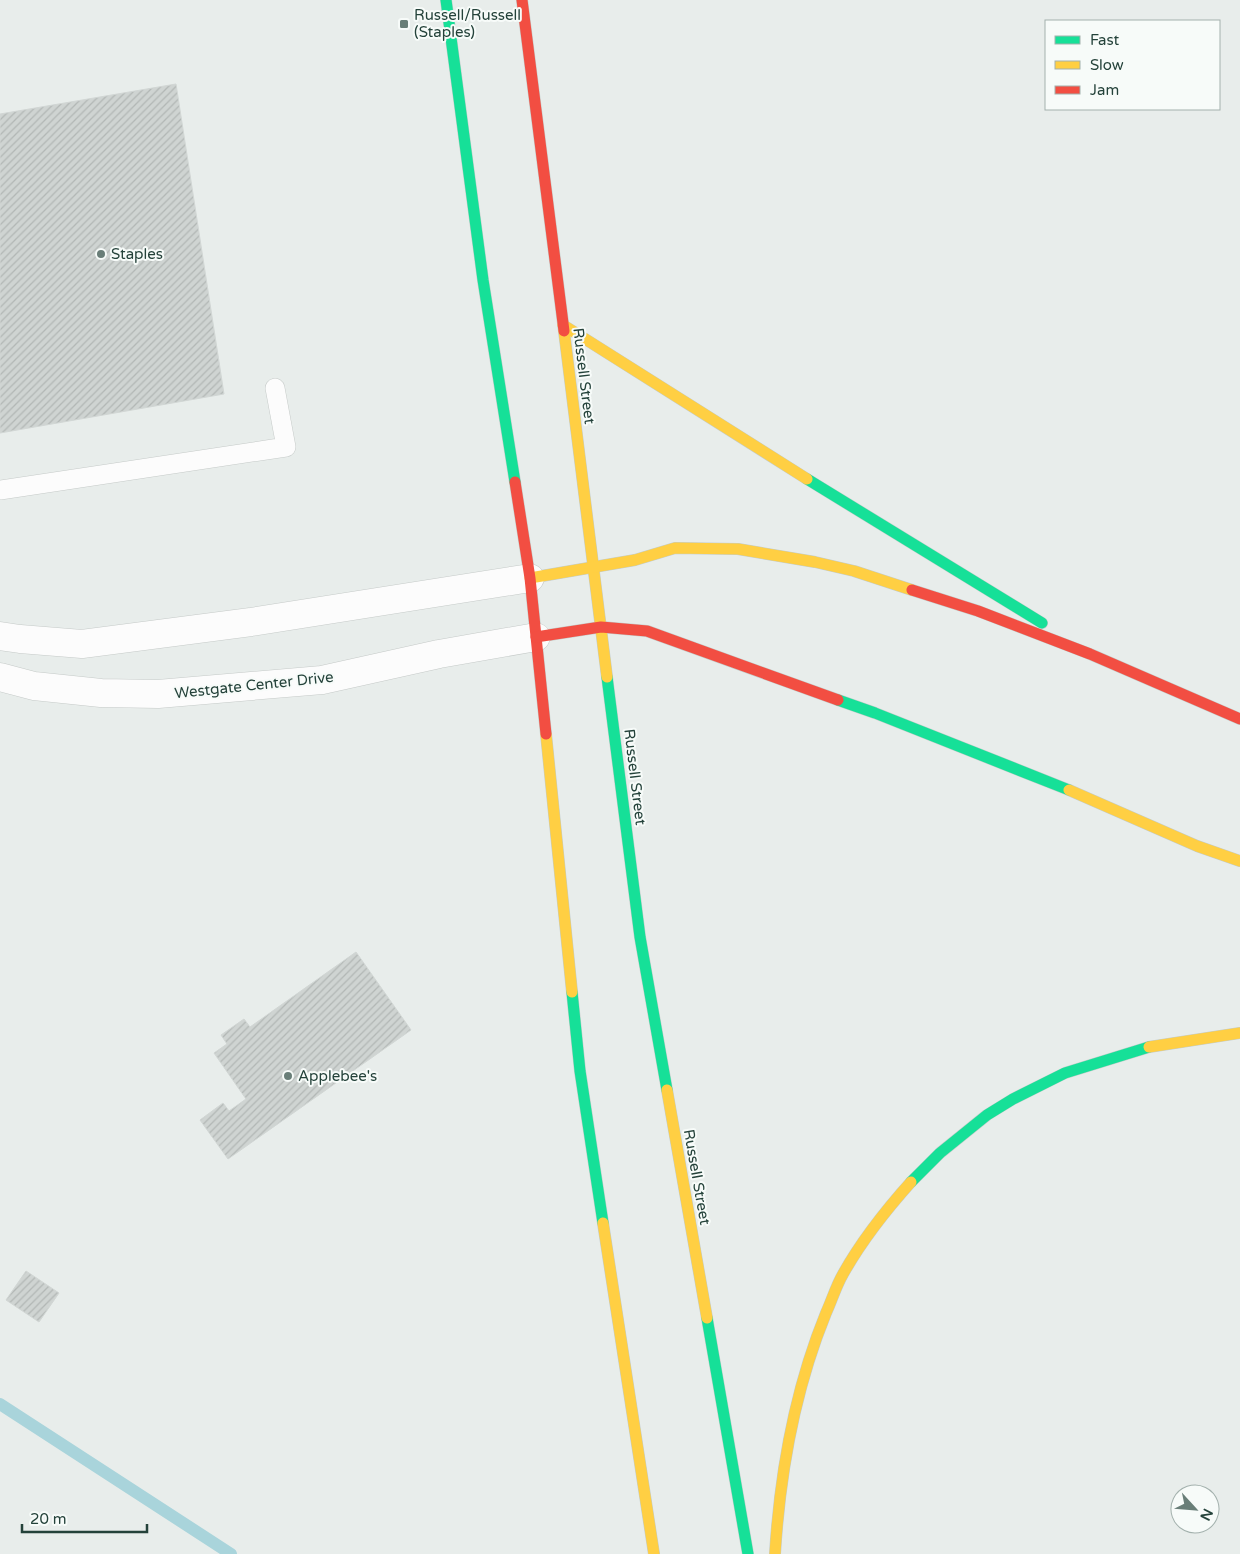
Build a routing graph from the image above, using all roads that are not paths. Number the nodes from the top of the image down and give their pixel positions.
1 (446, 0) edge
2 (522, 0) edge
3 (563, 324) junction
4 (275, 388) dead end
5 (0, 490) edge
6 (593, 568) junction
7 (530, 578) junction
8 (601, 627) junction
9 (0, 636) edge
10 (536, 637) junction
11 (1090, 654) junction
12 (0, 678) edge
13 (1240, 719) edge
14 (1240, 861) edge
15 (1240, 1033) edge
16 (654, 1554) edge
17 (748, 1554) edge
18 (775, 1554) edge

1 - 7 main road
2 - 3 main road, Russell Street
3 - 6 main road, Russell Street
3 - 11 main road
4 - 5 lane
6 - 7 main road
6 - 8 main road, Russell Street
6 - 11 main road
7 - 9 street
7 - 10 main road
8 - 10 main road
8 - 14 main road
8 - 17 main road, Russell Street
10 - 12 street, Westgate Center Drive
10 - 16 main road
11 - 13 main road
15 - 18 main road

